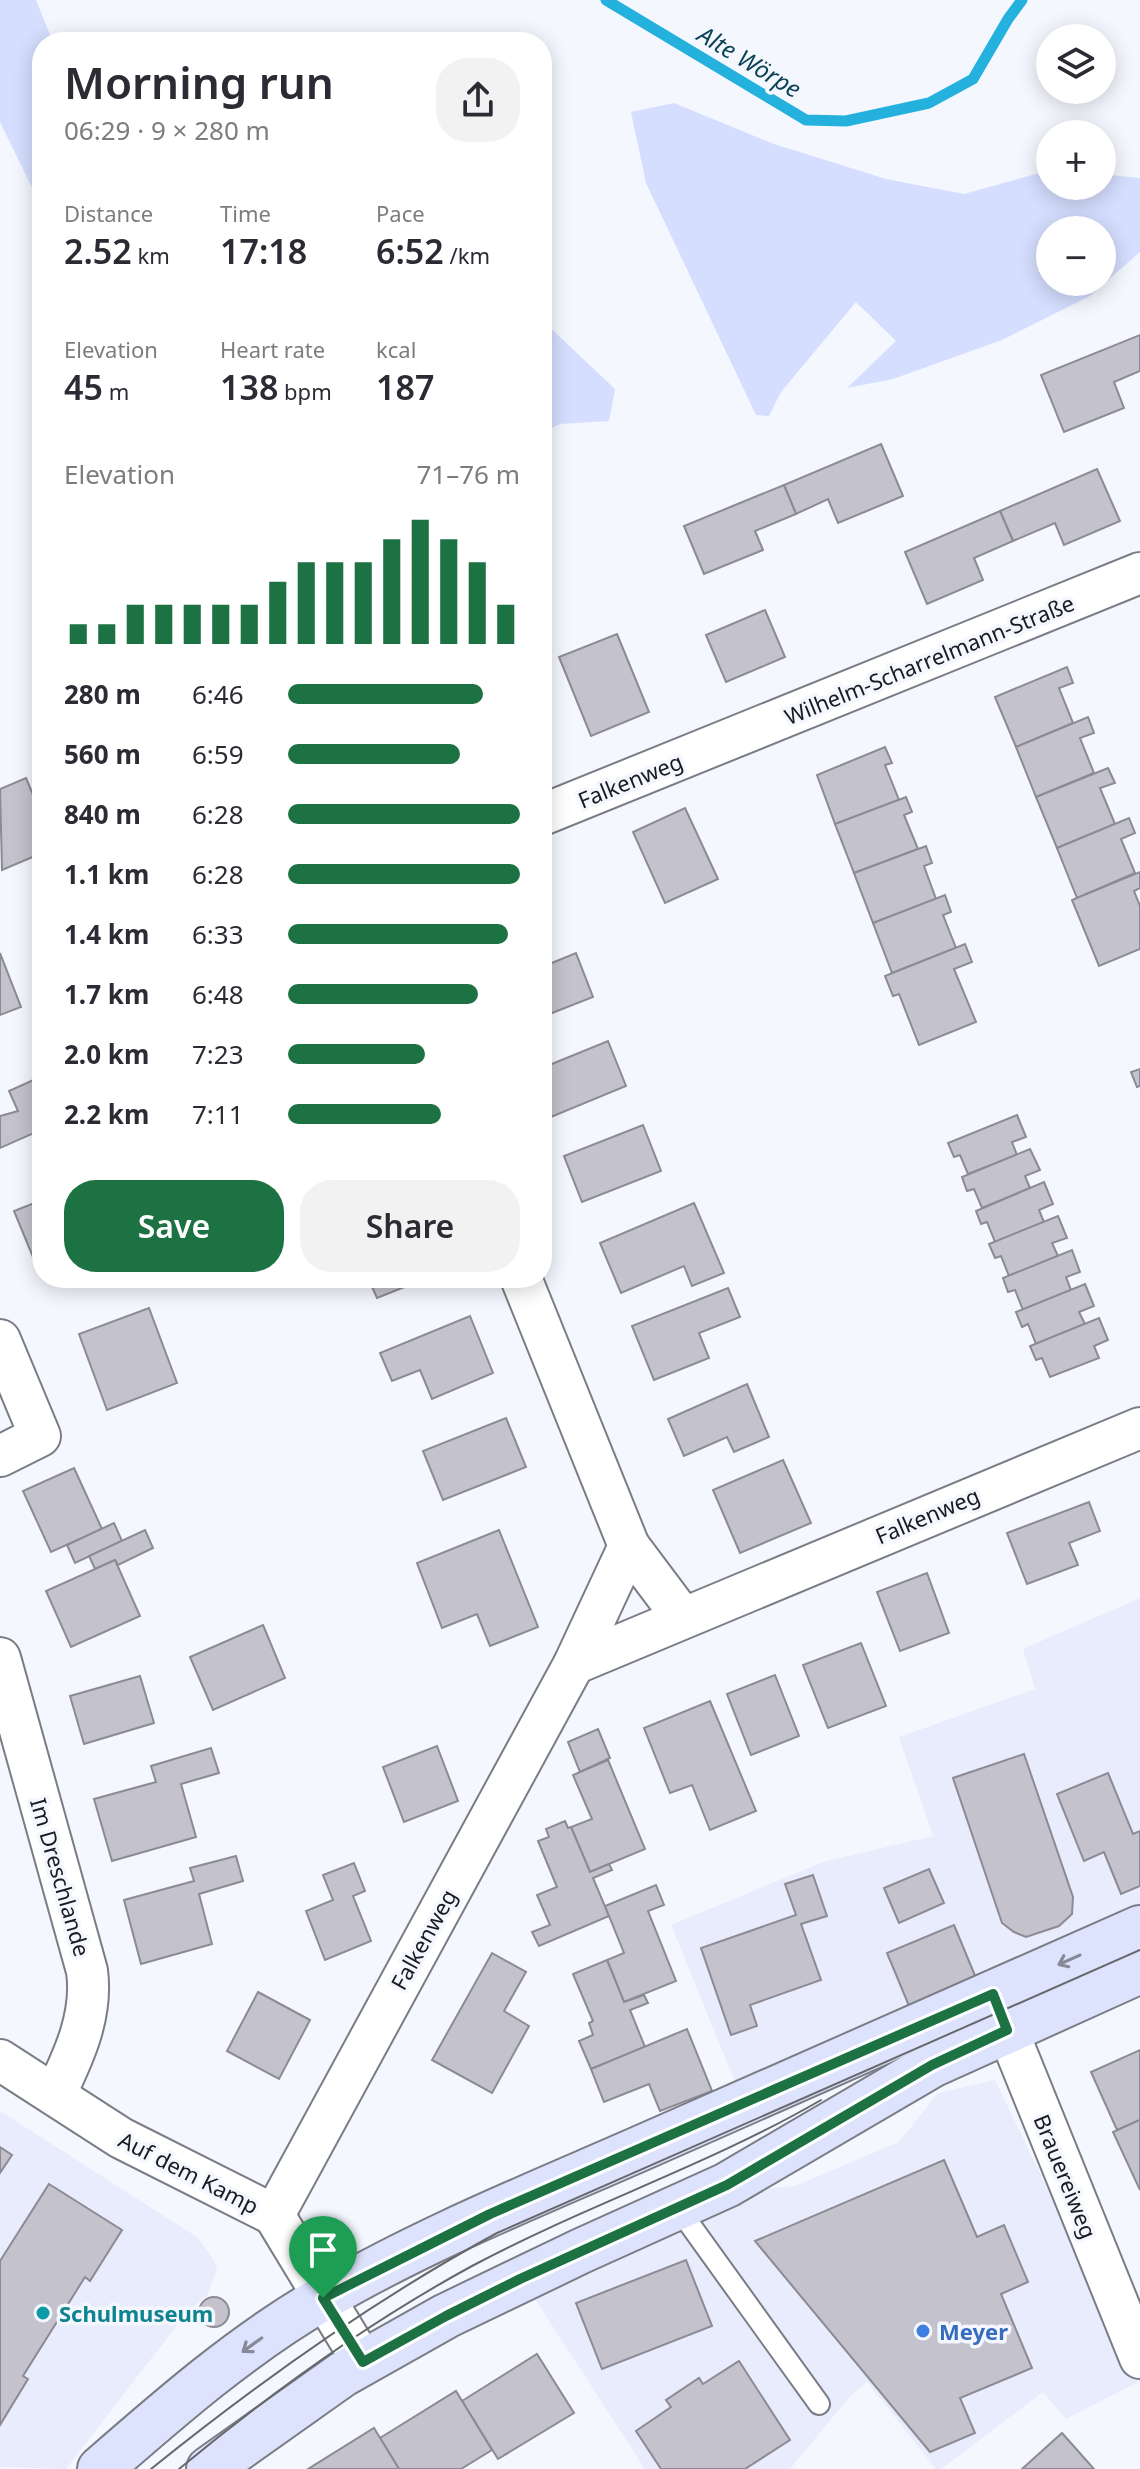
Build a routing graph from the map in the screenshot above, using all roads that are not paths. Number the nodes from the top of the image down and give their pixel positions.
1 (1140, 573) edge
2 (718, 745) joint
3 (552, 811) edge
4 (525, 1288) edge
5 (0, 1340) edge
6 (1140, 1428) edge
7 (0, 1456) edge
8 (629, 1546) junction
9 (683, 1618) junction
10 (0, 1658) edge
11 (574, 1664) junction
12 (1140, 1928) edge
13 (1140, 1971) edge
14 (1000, 2012) junction
15 (0, 2060) edge
16 (55, 2095) junction
17 (678, 2208) junction
18 (274, 2215) junction
19 (323, 2298) junction
20 (1140, 2358) edge
21 (363, 2362) junction
22 (819, 2404) dead end
23 (100, 2469) edge
24 (209, 2469) edge

1 - 2 street, Wilhelm-Scharrelmann-Straße
2 - 3 street, Falkenweg
4 - 8 street
5 - 7 street
6 - 9 street, Falkenweg
8 - 9 street
8 - 11 street, Falkenweg
9 - 11 street, Falkenweg
10 - 16 street, Im Dreschlande
11 - 18 street, Falkenweg
12 -> 14 street
13 - 14 street
14 - 17 street
14 - 19 street
14 - 20 street, Brauereiweg
15 - 16 street, Auf dem Kamp
16 - 18 street, Auf dem Kamp
17 - 21 street
17 - 22 lane
18 - 19 street, Auf dem Kamp
19 - 21 street, Auf dem Kamp
19 -> 23 street
21 - 24 street

